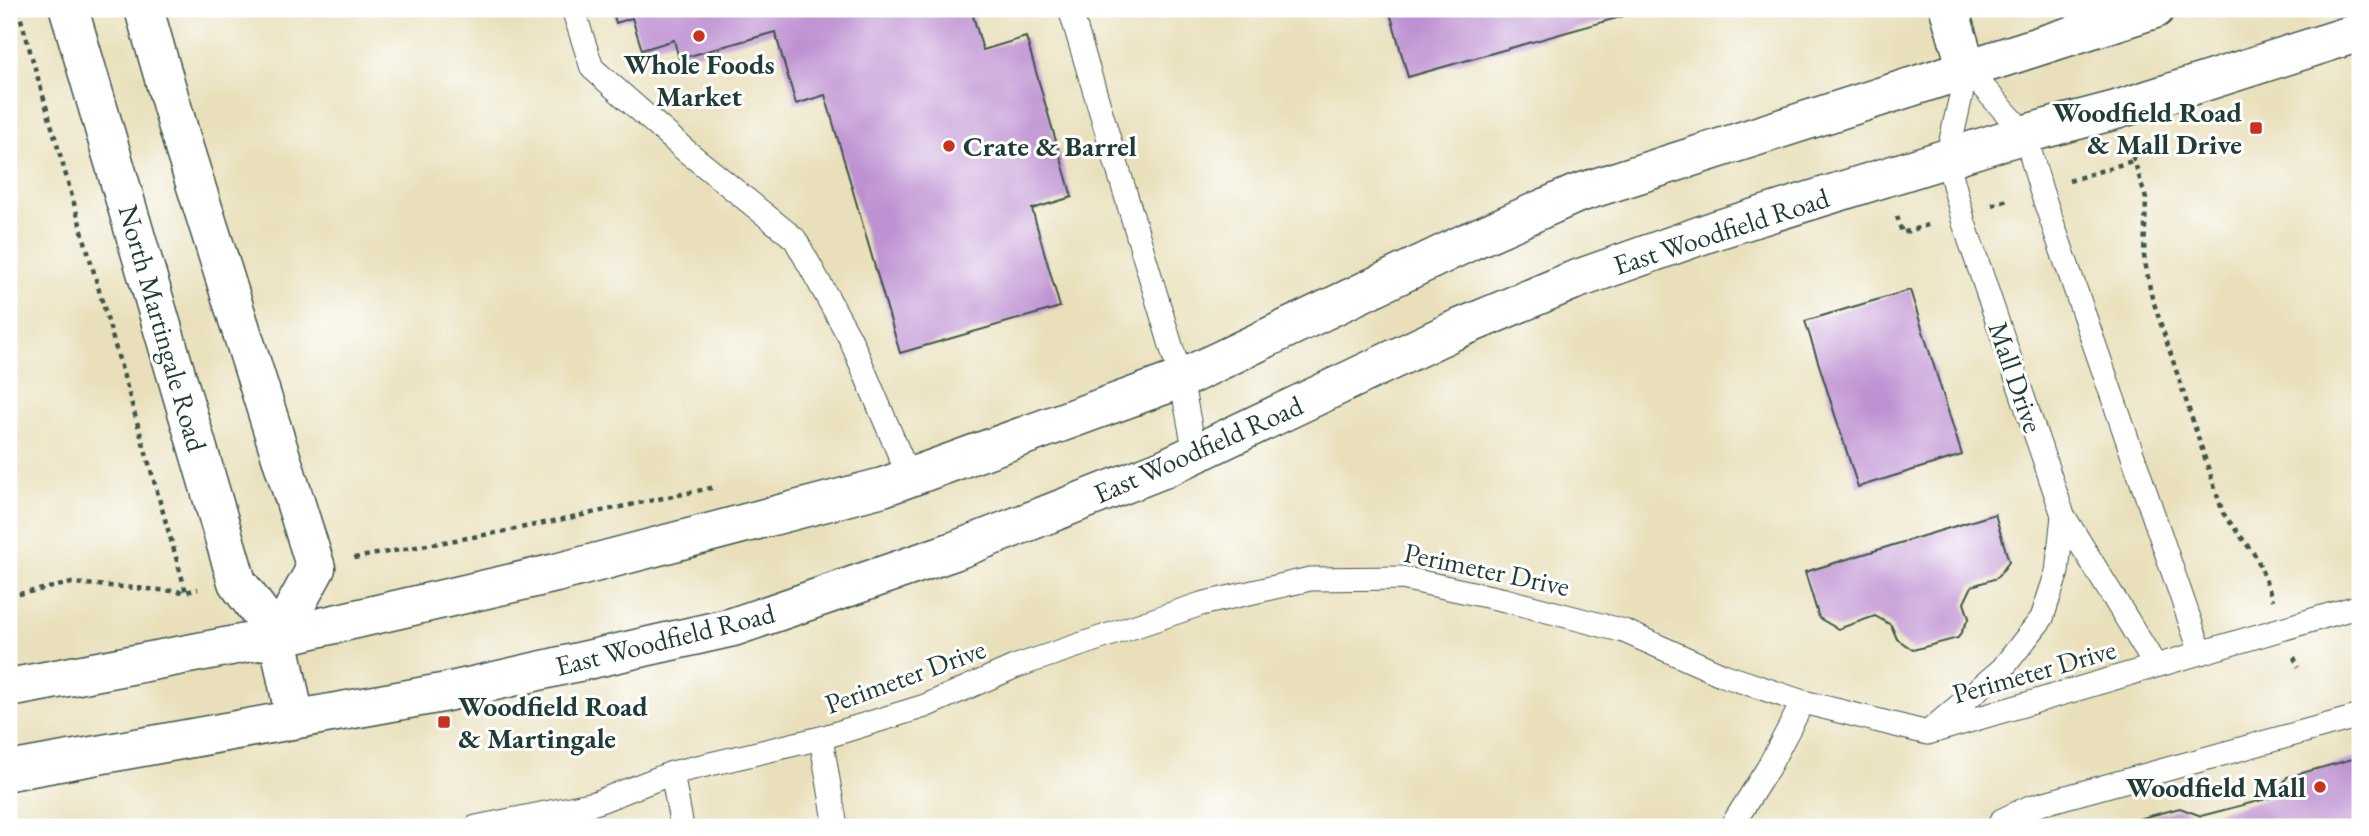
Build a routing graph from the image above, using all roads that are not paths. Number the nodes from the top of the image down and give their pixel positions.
1 (69, 9) edge
2 (144, 9) edge
3 (573, 9) edge
4 (1070, 9) edge
5 (1949, 9) edge
6 (2155, 9) edge
7 (2360, 32) edge
8 (1967, 69) junction
9 (2025, 134) junction
10 (1947, 158) junction
11 (1181, 379) junction
12 (1195, 453) junction
13 (909, 478) junction
14 (2063, 516) junction
15 (2360, 606) edge
16 (278, 637) junction
17 (2201, 653) junction
18 (2155, 665) junction
19 (9, 688) edge
20 (1803, 702) junction
21 (2360, 716) edge
22 (295, 719) junction
23 (1928, 733) junction
24 (821, 738) junction
25 (9, 771) edge
26 (672, 773) junction
27 (476, 827) edge
28 (682, 827) edge
29 (836, 827) edge
30 (1731, 827) edge
31 (1998, 827) edge

1 - 16 street, North Martingale Road
2 - 16 street
3 - 13 lane
4 - 11 lane
5 - 8 street, Mall Drive
6 - 8 street
7 - 9 street, East Woodfield Road
8 - 9 lane, Mall Drive
8 - 10 lane, Mall Drive
8 - 11 street
9 - 10 street, East Woodfield Road
9 - 17 lane, Mall Drive
10 - 12 street, East Woodfield Road
10 - 14 lane, Mall Drive
11 - 12 lane
11 - 13 street
12 - 22 street, East Woodfield Road
13 - 16 street
14 - 18 lane, Mall Drive
14 - 23 lane
15 - 17 lane, Perimeter Drive
16 - 19 street
16 - 22 street, North Martingale Road
17 - 18 lane, Perimeter Drive
18 - 23 lane, Perimeter Drive
20 - 23 lane, Perimeter Drive
20 - 24 lane, Perimeter Drive
20 - 30 lane
21 - 31 lane
22 - 25 street, East Woodfield Road
24 - 26 lane, Perimeter Drive
24 - 29 lane
26 - 27 lane, Perimeter Drive
26 - 28 lane

